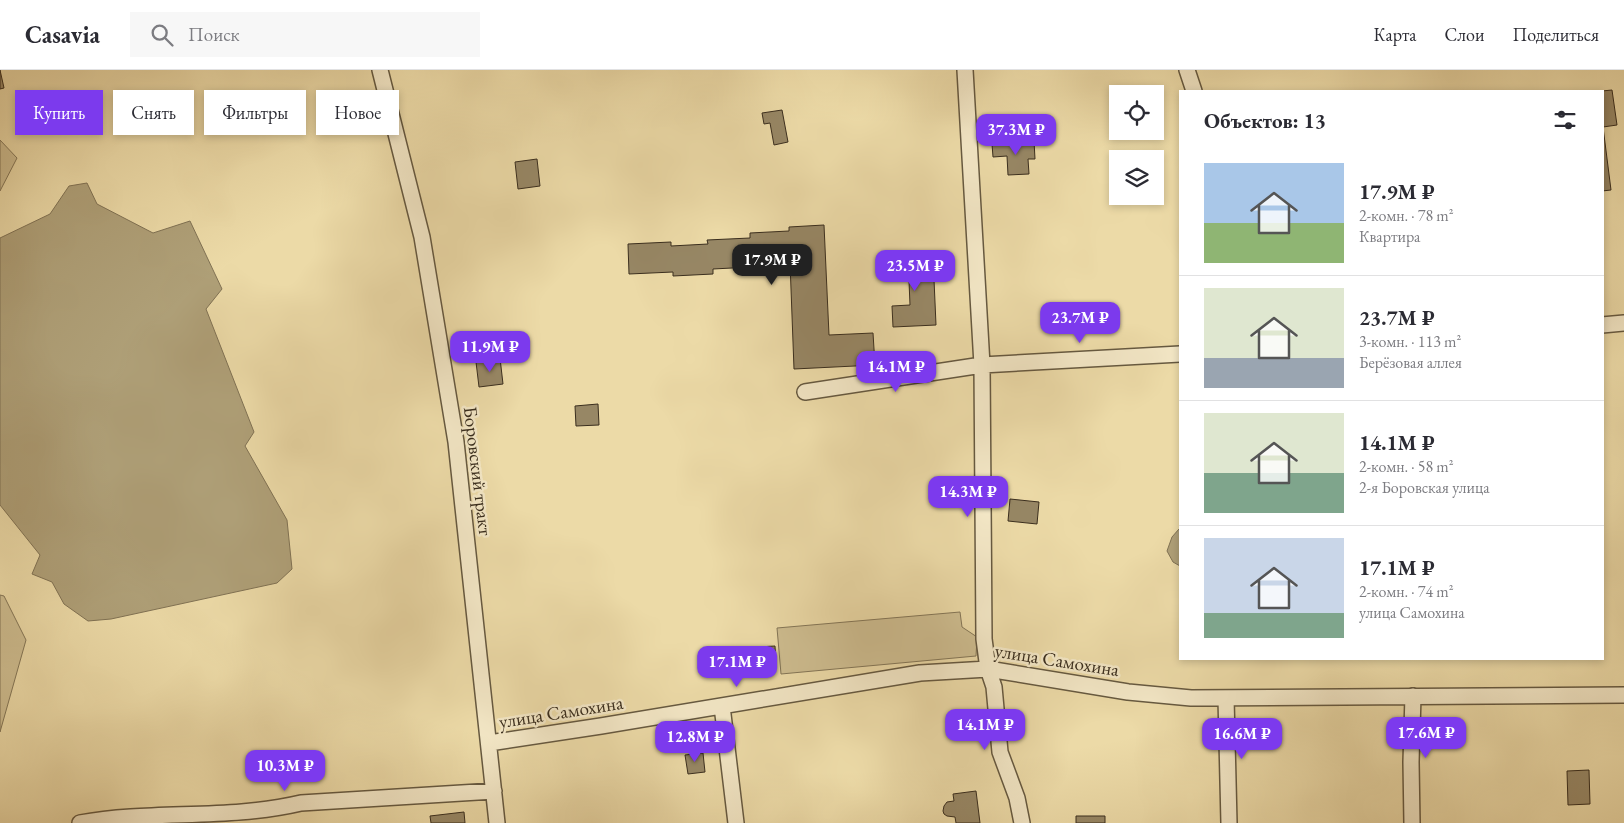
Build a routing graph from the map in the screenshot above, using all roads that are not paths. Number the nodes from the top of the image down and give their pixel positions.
1 (380, 70) edge
2 (965, 70) edge
3 (1187, 70) edge
4 (1194, 90) edge
5 (1624, 323) edge
6 (1604, 325) edge
7 (1179, 354) edge
8 (982, 365) junction
9 (805, 392) dead end
10 (988, 668) junction
11 (1624, 695) edge
12 (1414, 696) junction
13 (1226, 698) junction
14 (722, 706) junction
15 (489, 743) junction
16 (494, 790) junction
17 (273, 817) edge
18 (80, 823) edge
19 (497, 823) edge
20 (736, 823) edge
21 (1022, 823) edge
22 (1229, 823) edge
23 (1412, 823) edge

1 - 15 street, Боровский тракт
2 - 8 street
3 - 4 street
5 - 6 street
7 - 8 street
8 - 9 street
8 - 10 street
10 - 13 street, улица Самохина
10 - 14 street, улица Самохина
10 - 21 street
11 - 12 street, улица Самохина
12 - 13 street, улица Самохина
12 - 23 street
13 - 22 street
14 - 15 street, улица Самохина
14 - 20 street
15 - 16 street, Боровский тракт
16 - 17 street
16 - 19 street, Боровский тракт
17 - 18 street

